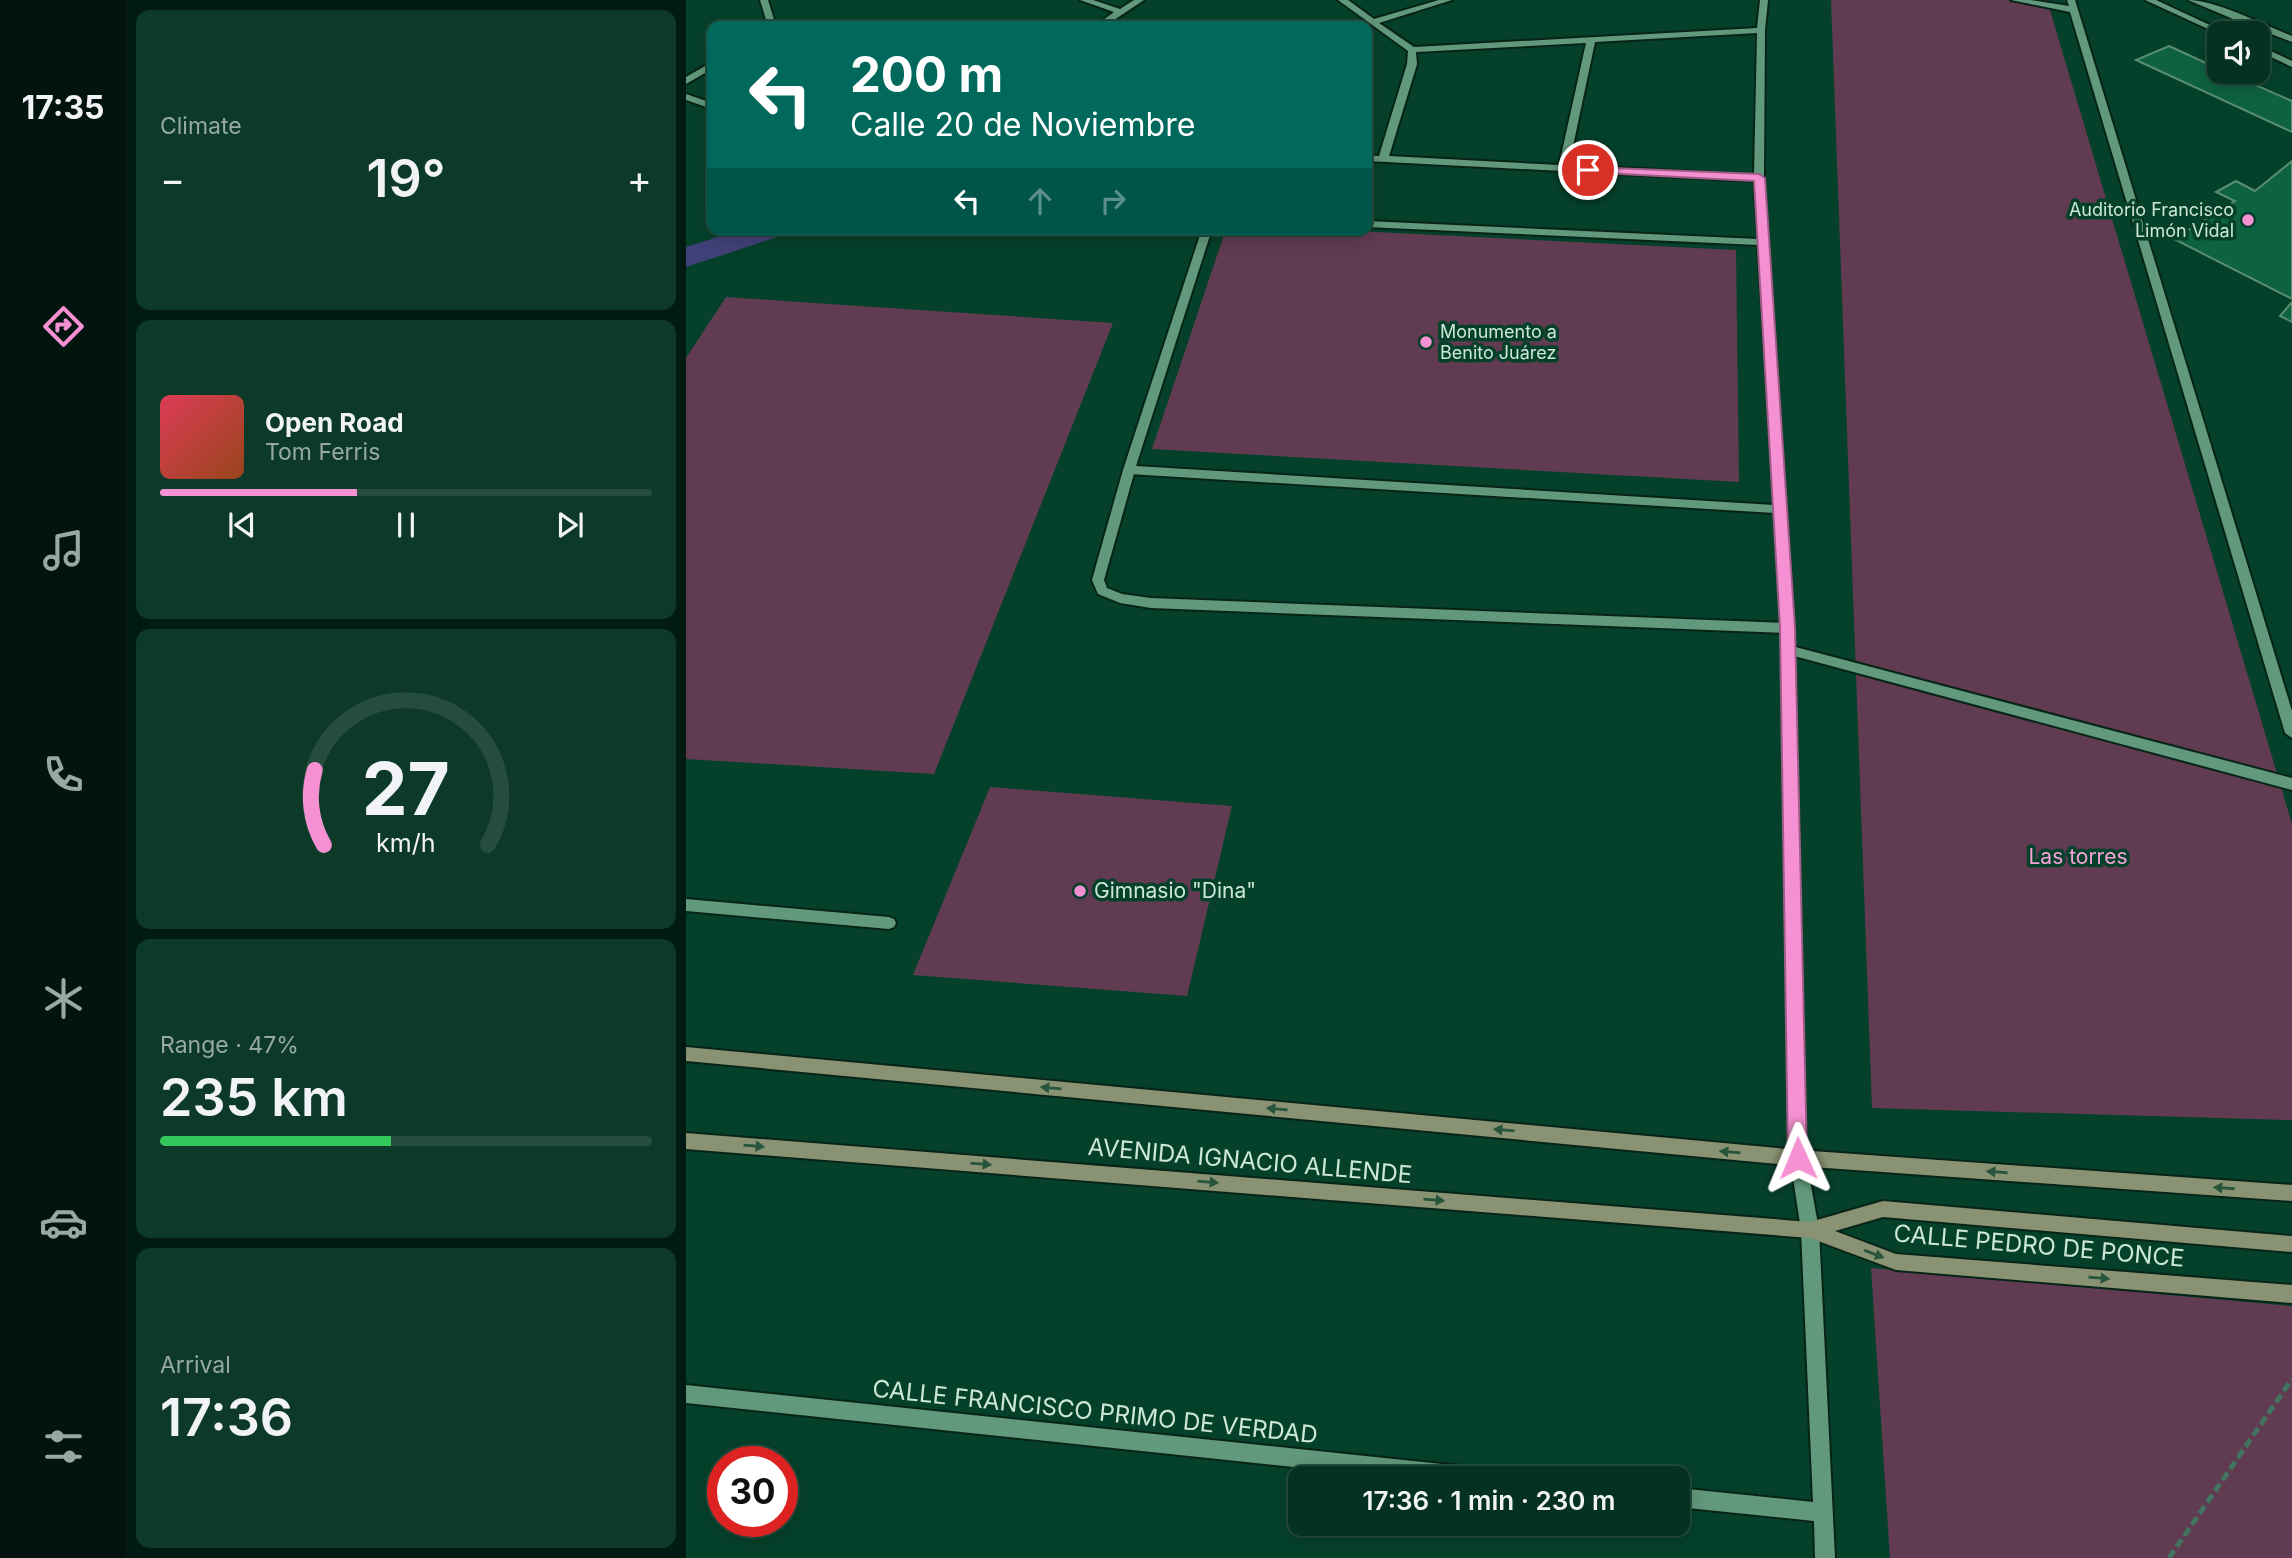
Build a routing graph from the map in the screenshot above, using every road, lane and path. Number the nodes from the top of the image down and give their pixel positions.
1 (764, 0) edge
2 (1084, 0) edge
3 (1140, 0) edge
4 (1342, 0) edge
5 (1448, 0) edge
6 (1764, 0) edge
7 (2015, 0) edge
8 (2149, 0) edge
9 (2193, 0) edge
10 (2072, 5) edge
11 (1122, 12) junction
12 (770, 21) edge
13 (1107, 21) edge
14 (1371, 21) edge
15 (2248, 21) edge
16 (1372, 22) joint
17 (2207, 26) edge
18 (1761, 30) junction
19 (2270, 30) edge
20 (2292, 39) edge
21 (1591, 40) junction
22 (1412, 50) junction
23 (2270, 54) edge
24 (2292, 64) edge
25 (707, 68) edge
26 (686, 81) edge
27 (686, 97) edge
28 (707, 104) edge
29 (1372, 158) edge
30 (1383, 159) junction
31 (1563, 169) junction
32 (1759, 178) junction
33 (1372, 224) edge
34 (1205, 235) edge
35 (1764, 242) junction
36 (1129, 470) junction
37 (1779, 509) junction
38 (1788, 628) junction
39 (1788, 650) junction
40 (2292, 733) edge
41 (2292, 784) edge
42 (686, 905) edge
43 (889, 923) dead end
44 (686, 1054) edge
45 (686, 1141) edge
46 (1798, 1158) junction
47 (2292, 1193) edge
48 (1810, 1230) junction
49 (2292, 1244) edge
50 (2292, 1294) edge
51 (2292, 1379) edge
52 (686, 1394) edge
53 (1375, 1466) edge
54 (1690, 1498) edge
55 (1824, 1513) junction
56 (1825, 1558) edge
57 (2169, 1558) edge

1 - 12 street
2 - 11 street
3 - 11 street
4 - 14 street
5 - 16 street
6 - 18 street
7 - 10 street
8 - 17 street
9 - 15 street
10 - 40 street
11 - 13 street
16 - 22 street
18 - 21 street
18 - 32 street
19 - 20 street
21 - 22 street
21 - 31 street
22 - 30 street
23 - 24 street
25 - 26 street
27 - 28 street
29 - 30 street
30 - 31 street
31 - 32 street
32 - 35 street
33 - 35 street
34 - 36 street
35 - 37 street
36 - 37 street
36 - 38 street
37 - 38 street
38 - 39 street
39 - 41 street
39 - 46 street
42 - 43 street
46 -> 44 street
45 -> 48 street, AVENIDA IGNACIO ALLENDE
47 -> 46 street
46 - 48 street
48 - 49 street, CALLE PEDRO DE PONCE
48 -> 50 street, CALLE PEDRO DE PONCE
48 - 55 street
51 - 57 path
52 - 53 street, CALLE FRANCISCO PRIMO DE VERDAD
54 - 55 street
55 - 56 street

